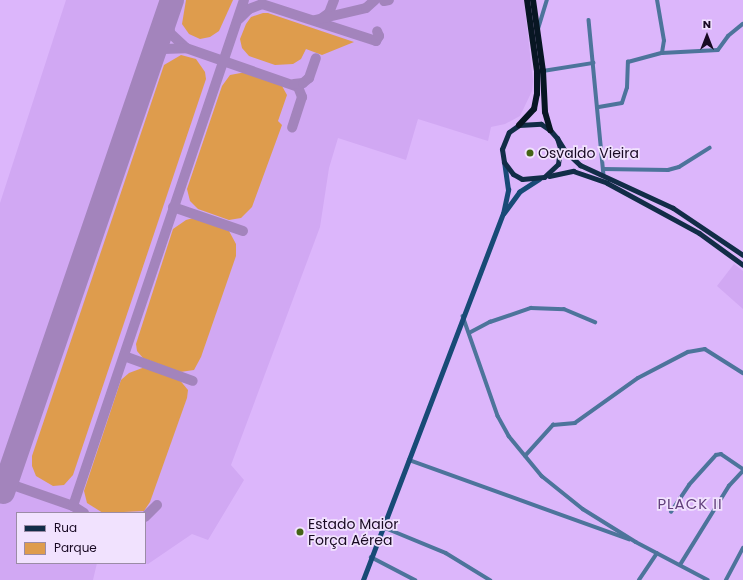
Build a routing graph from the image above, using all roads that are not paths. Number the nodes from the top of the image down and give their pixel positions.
1 (527, 0) edge
2 (533, 0) edge
3 (547, 0) edge
4 (657, 0) edge
5 (589, 20) dead end
6 (743, 24) edge
7 (537, 32) junction
8 (662, 53) junction
9 (593, 64) junction
10 (542, 71) junction
11 (599, 107) junction
12 (519, 125) junction
13 (550, 130) junction
14 (557, 138) junction
15 (710, 148) dead end
16 (504, 162) junction
17 (603, 169) junction
18 (604, 175) junction
19 (544, 177) junction
20 (539, 179) junction
21 (502, 214) junction
22 (743, 255) edge
23 (743, 265) edge
24 (463, 315) junction
25 (595, 322) dead end
26 (469, 333) junction
27 (743, 373) edge
28 (525, 456) junction
29 (409, 460) junction
30 (743, 470) edge
31 (671, 512) dead end
32 (383, 527) junction
33 (636, 542) junction
34 (743, 548) edge
35 (658, 553) junction
36 (371, 557) junction
37 (680, 565) junction
38 (700, 578) edge
39 (363, 580) edge
40 (416, 580) edge
41 (490, 580) edge
42 (639, 580) edge
43 (708, 580) edge
44 (726, 580) edge

1 - 12 highway
2 - 7 highway
3 - 7 street
4 - 8 street
5 - 9 street
6 - 8 street
7 - 10 highway
8 - 11 street
9 - 10 street
9 - 11 street
10 - 13 highway
11 - 17 street
12 - 13 main road
12 - 16 main road
13 - 14 main road
14 - 18 main road
14 - 19 main road
15 - 17 street
16 - 20 main road
16 - 21 street
17 - 18 street
18 - 22 main road
19 - 20 main road
19 - 23 main road
20 - 21 street
21 - 24 street
24 - 26 street
24 - 29 street
25 - 26 street
26 - 28 street
27 - 28 street
28 - 33 street
29 - 32 street
29 - 33 street
30 - 31 street
30 - 37 street
32 - 36 street
32 - 41 street
33 - 35 street
34 - 44 street
35 - 37 street
35 - 42 street
36 - 39 street
36 - 40 street
37 - 38 street
38 - 43 street

